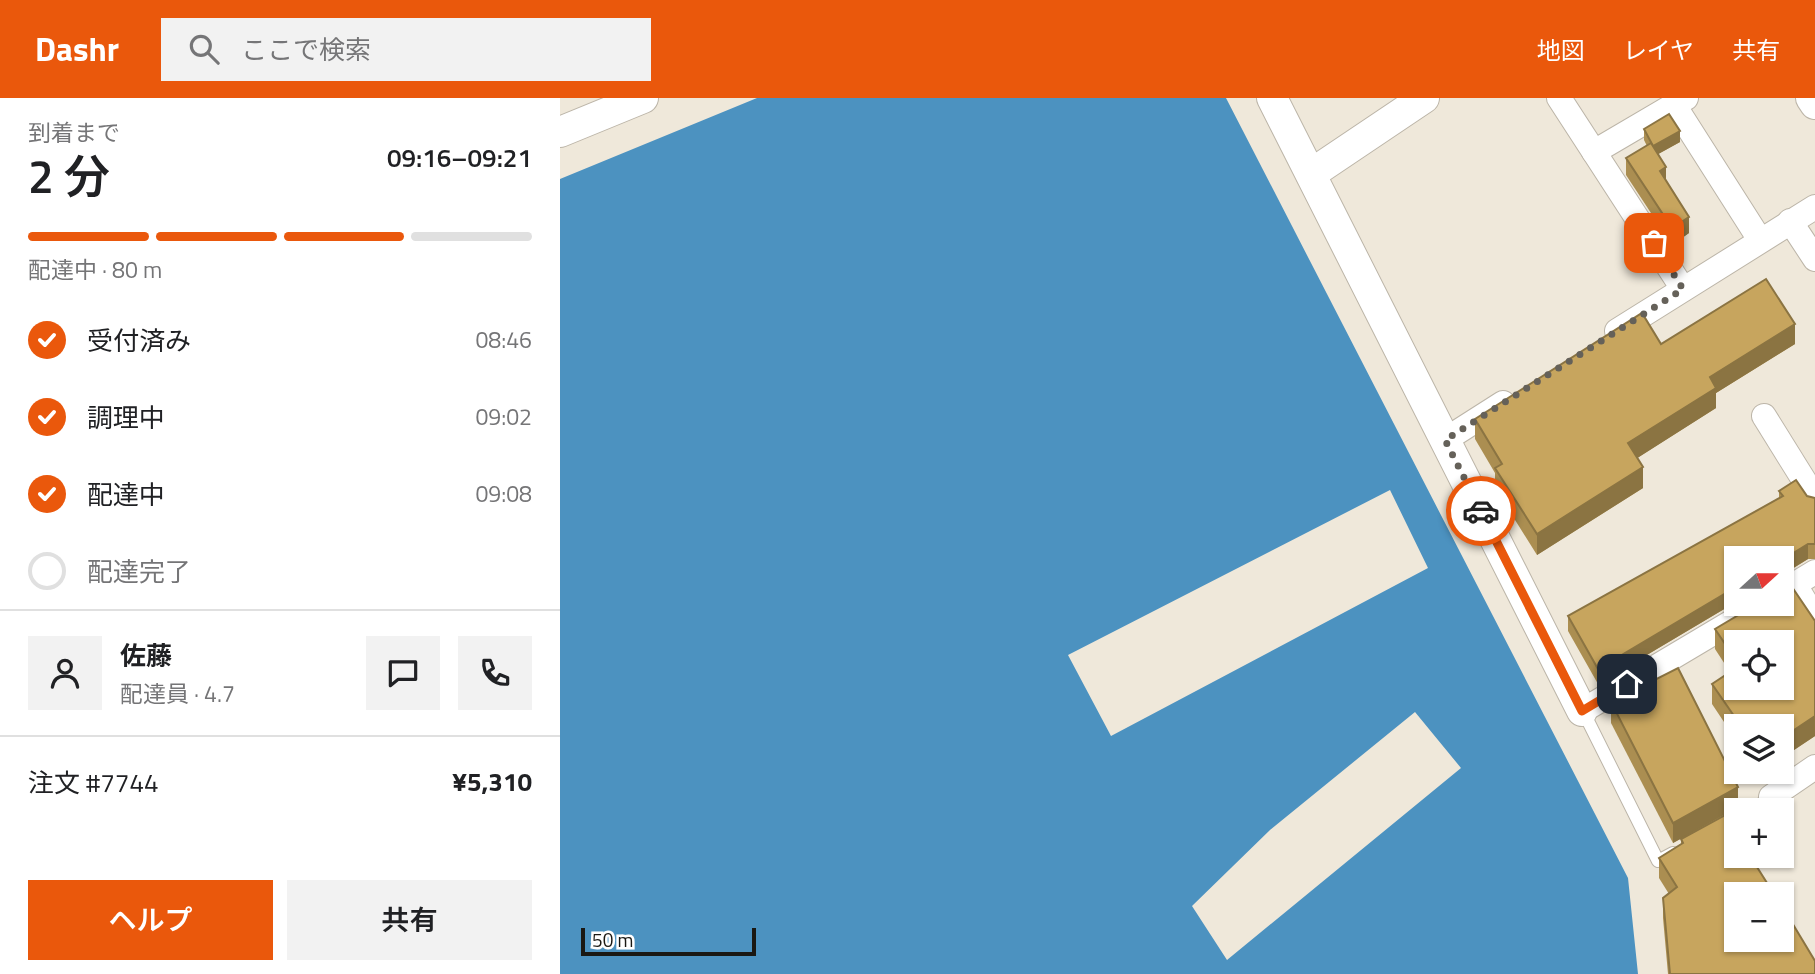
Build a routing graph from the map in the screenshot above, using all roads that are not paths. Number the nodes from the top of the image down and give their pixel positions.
1 (643, 98) edge
2 (1272, 98) edge
3 (1424, 98) edge
4 (1559, 98) edge
5 (1811, 98) edge
6 (1680, 101) edge
7 (1815, 104) edge
8 (560, 132) edge
9 (1594, 152) junction
10 (1311, 174) junction
11 (1815, 206) edge
12 (1790, 221) junction
13 (1760, 240) junction
14 (1815, 259) edge
15 (1683, 289) junction
16 (1593, 346) edge
17 (1525, 389) edge
18 (1764, 416) dead end
19 (1445, 440) junction
20 (1815, 498) edge
21 (1797, 583) edge
22 (1742, 616) edge
23 (1815, 618) edge
24 (1582, 711) junction
25 (1815, 767) edge
26 (1771, 798) edge
27 (1724, 826) edge
28 (1702, 837) edge
29 (1680, 849) edge

1 - 8 street
2 - 10 street
3 - 10 street
4 - 9 street
5 - 7 street
6 - 9 street
6 - 13 street
9 - 15 street
10 - 19 street
11 - 12 street
12 - 13 street
12 - 14 street
13 - 15 street
15 - 16 street
17 - 19 street
18 - 20 street
19 - 24 street
21 - 23 street
22 - 24 street
24 - 29 lane
25 - 26 street
27 - 28 lane

